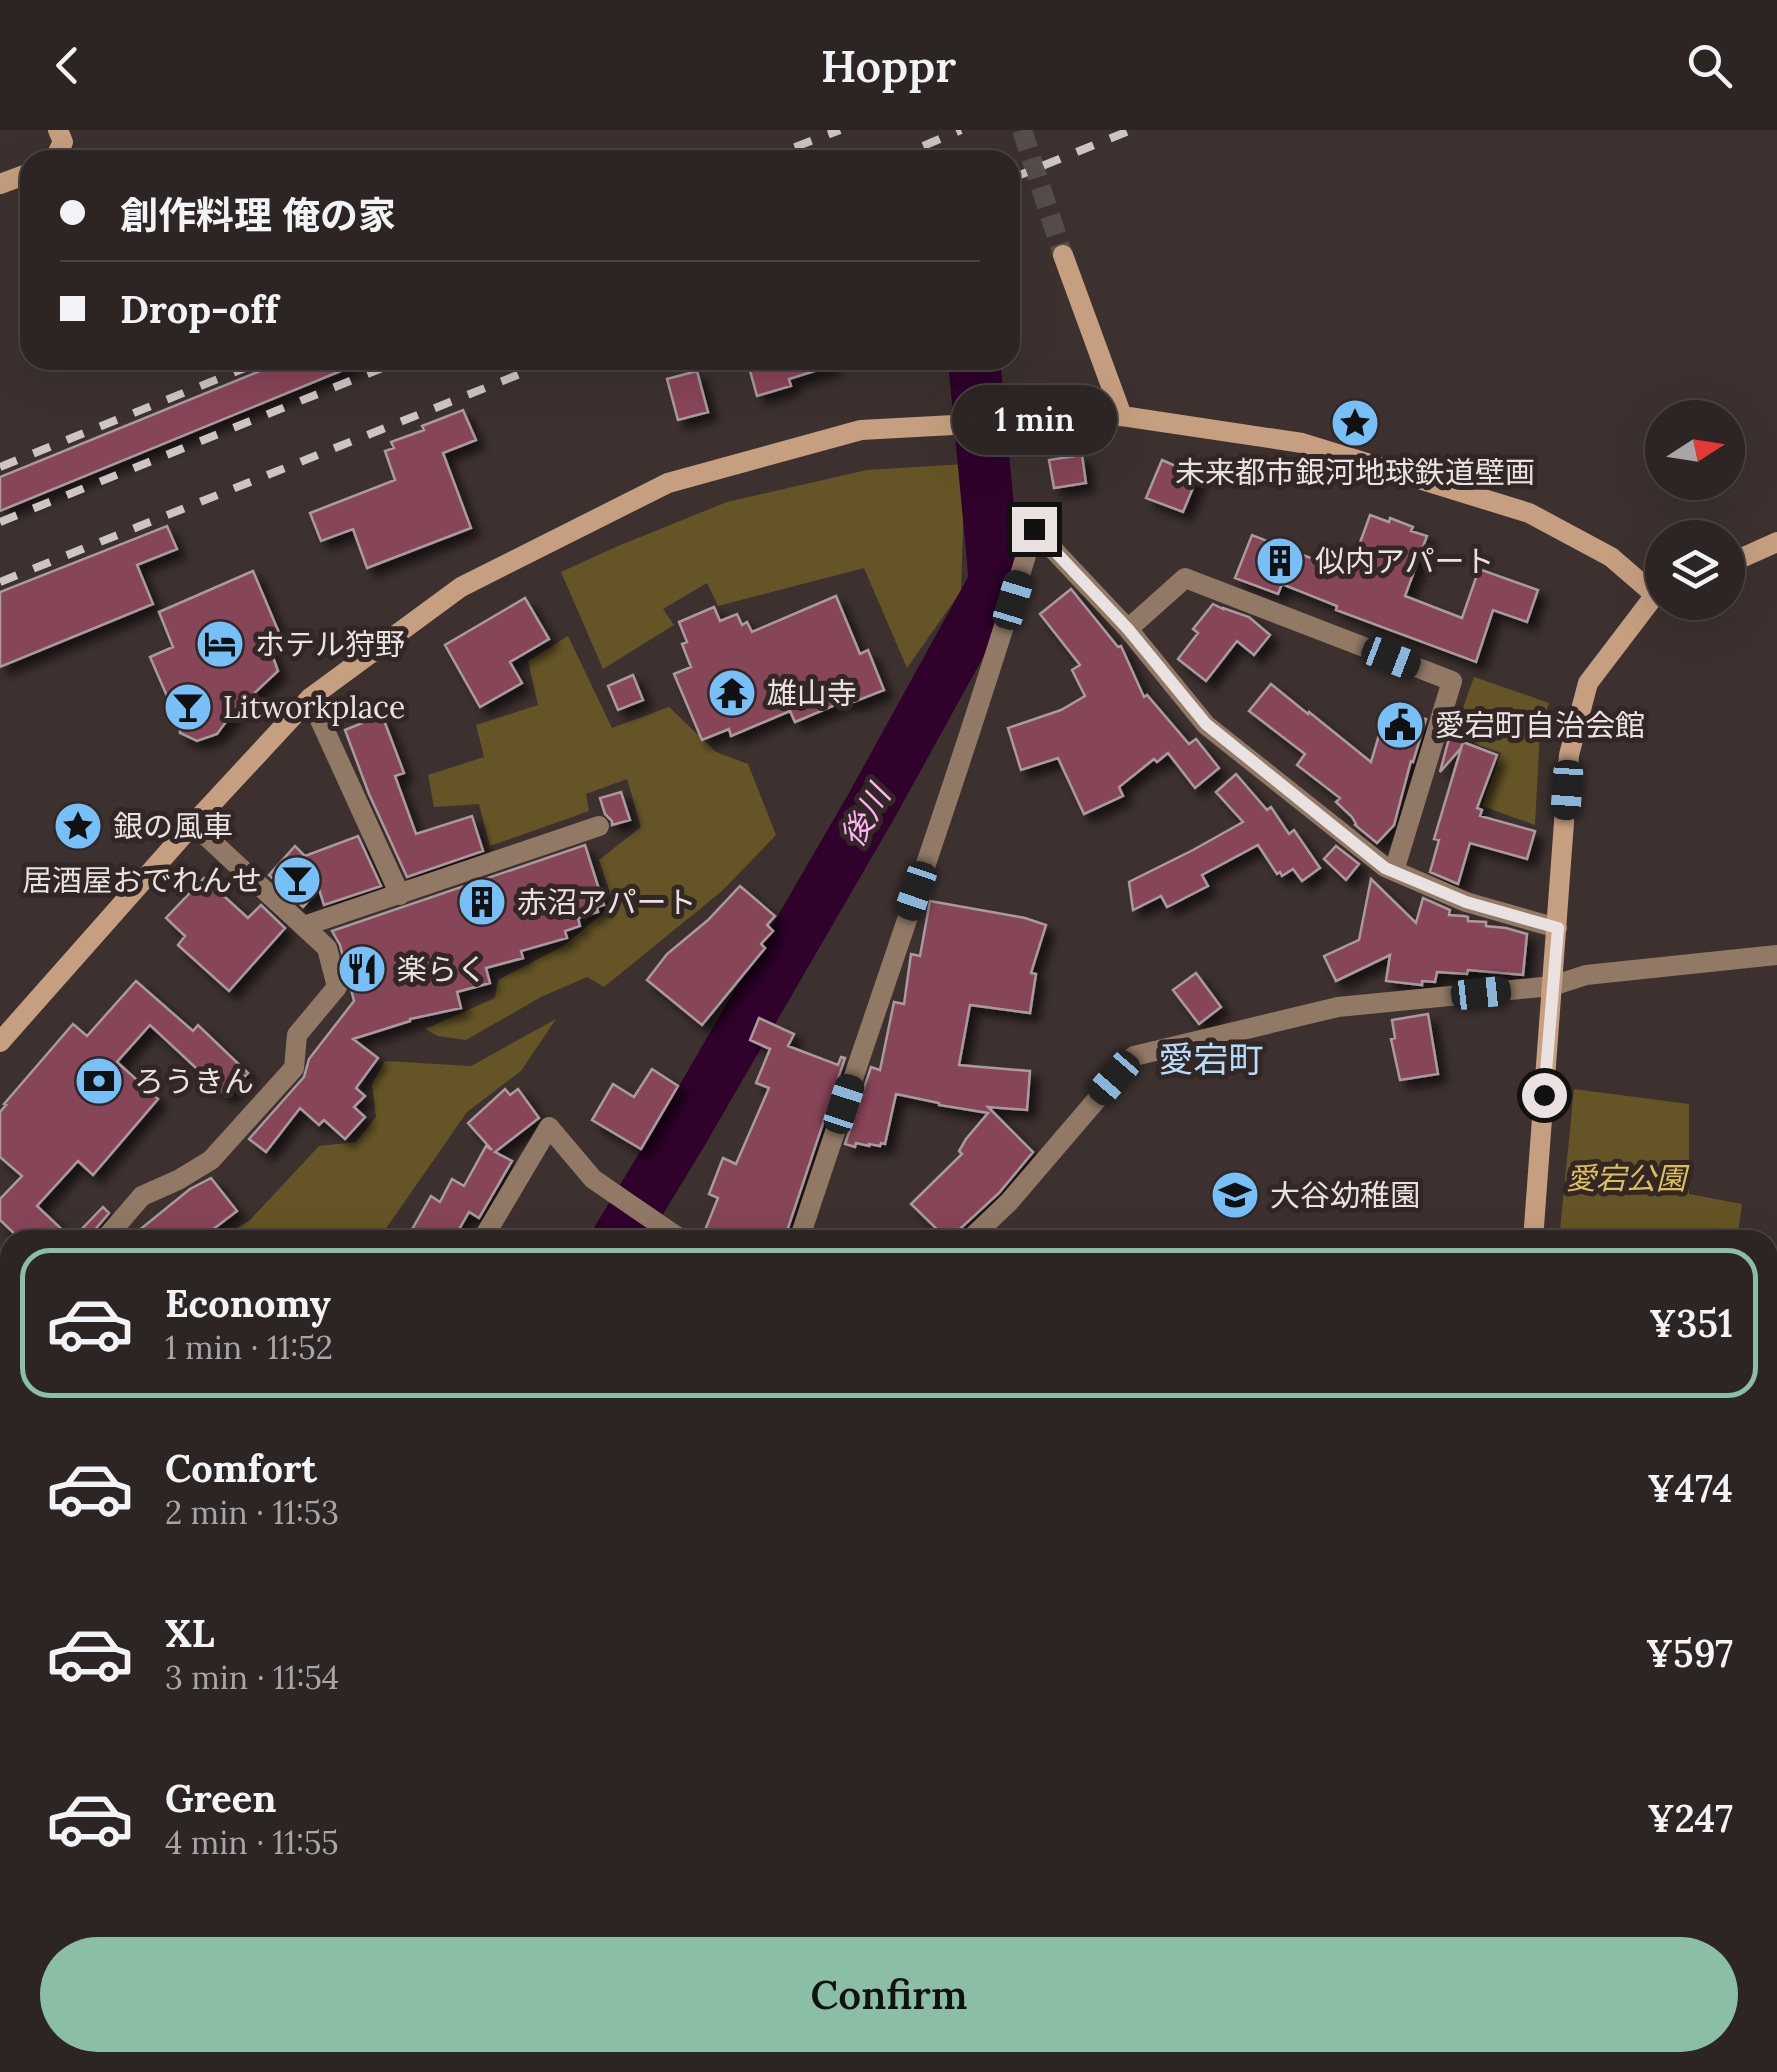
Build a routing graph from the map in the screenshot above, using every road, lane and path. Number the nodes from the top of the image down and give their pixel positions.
1 (1064, 255) tunnel mouth
2 (1122, 416) junction
3 (1777, 542) edge
4 (1745, 556) edge
5 (1645, 583) edge
6 (1645, 612) edge
7 (1128, 629) junction
8 (310, 698) junction
9 (193, 824) junction
10 (599, 826) dead end
11 (1394, 871) junction
12 (400, 895) junction
13 (304, 926) junction
14 (1558, 928) junction
15 (1777, 955) edge
16 (1552, 986) junction
17 (0, 1042) edge
18 (113, 1230) edge
19 (488, 1230) edge
20 (668, 1230) edge
21 (802, 1230) edge
22 (980, 1230) edge
23 (1534, 1230) edge

1 - 2 street
2 - 5 street
2 - 8 street
3 - 4 street
6 - 14 street
7 - 11 street
7 - 11 street
7 - 21 street
8 - 9 street
8 - 12 street
9 - 13 street
9 - 17 street
10 - 12 street
11 - 14 street
12 - 13 street
13 - 18 street
14 - 16 street
15 - 16 street
16 - 22 street
16 - 23 street
19 - 20 street

